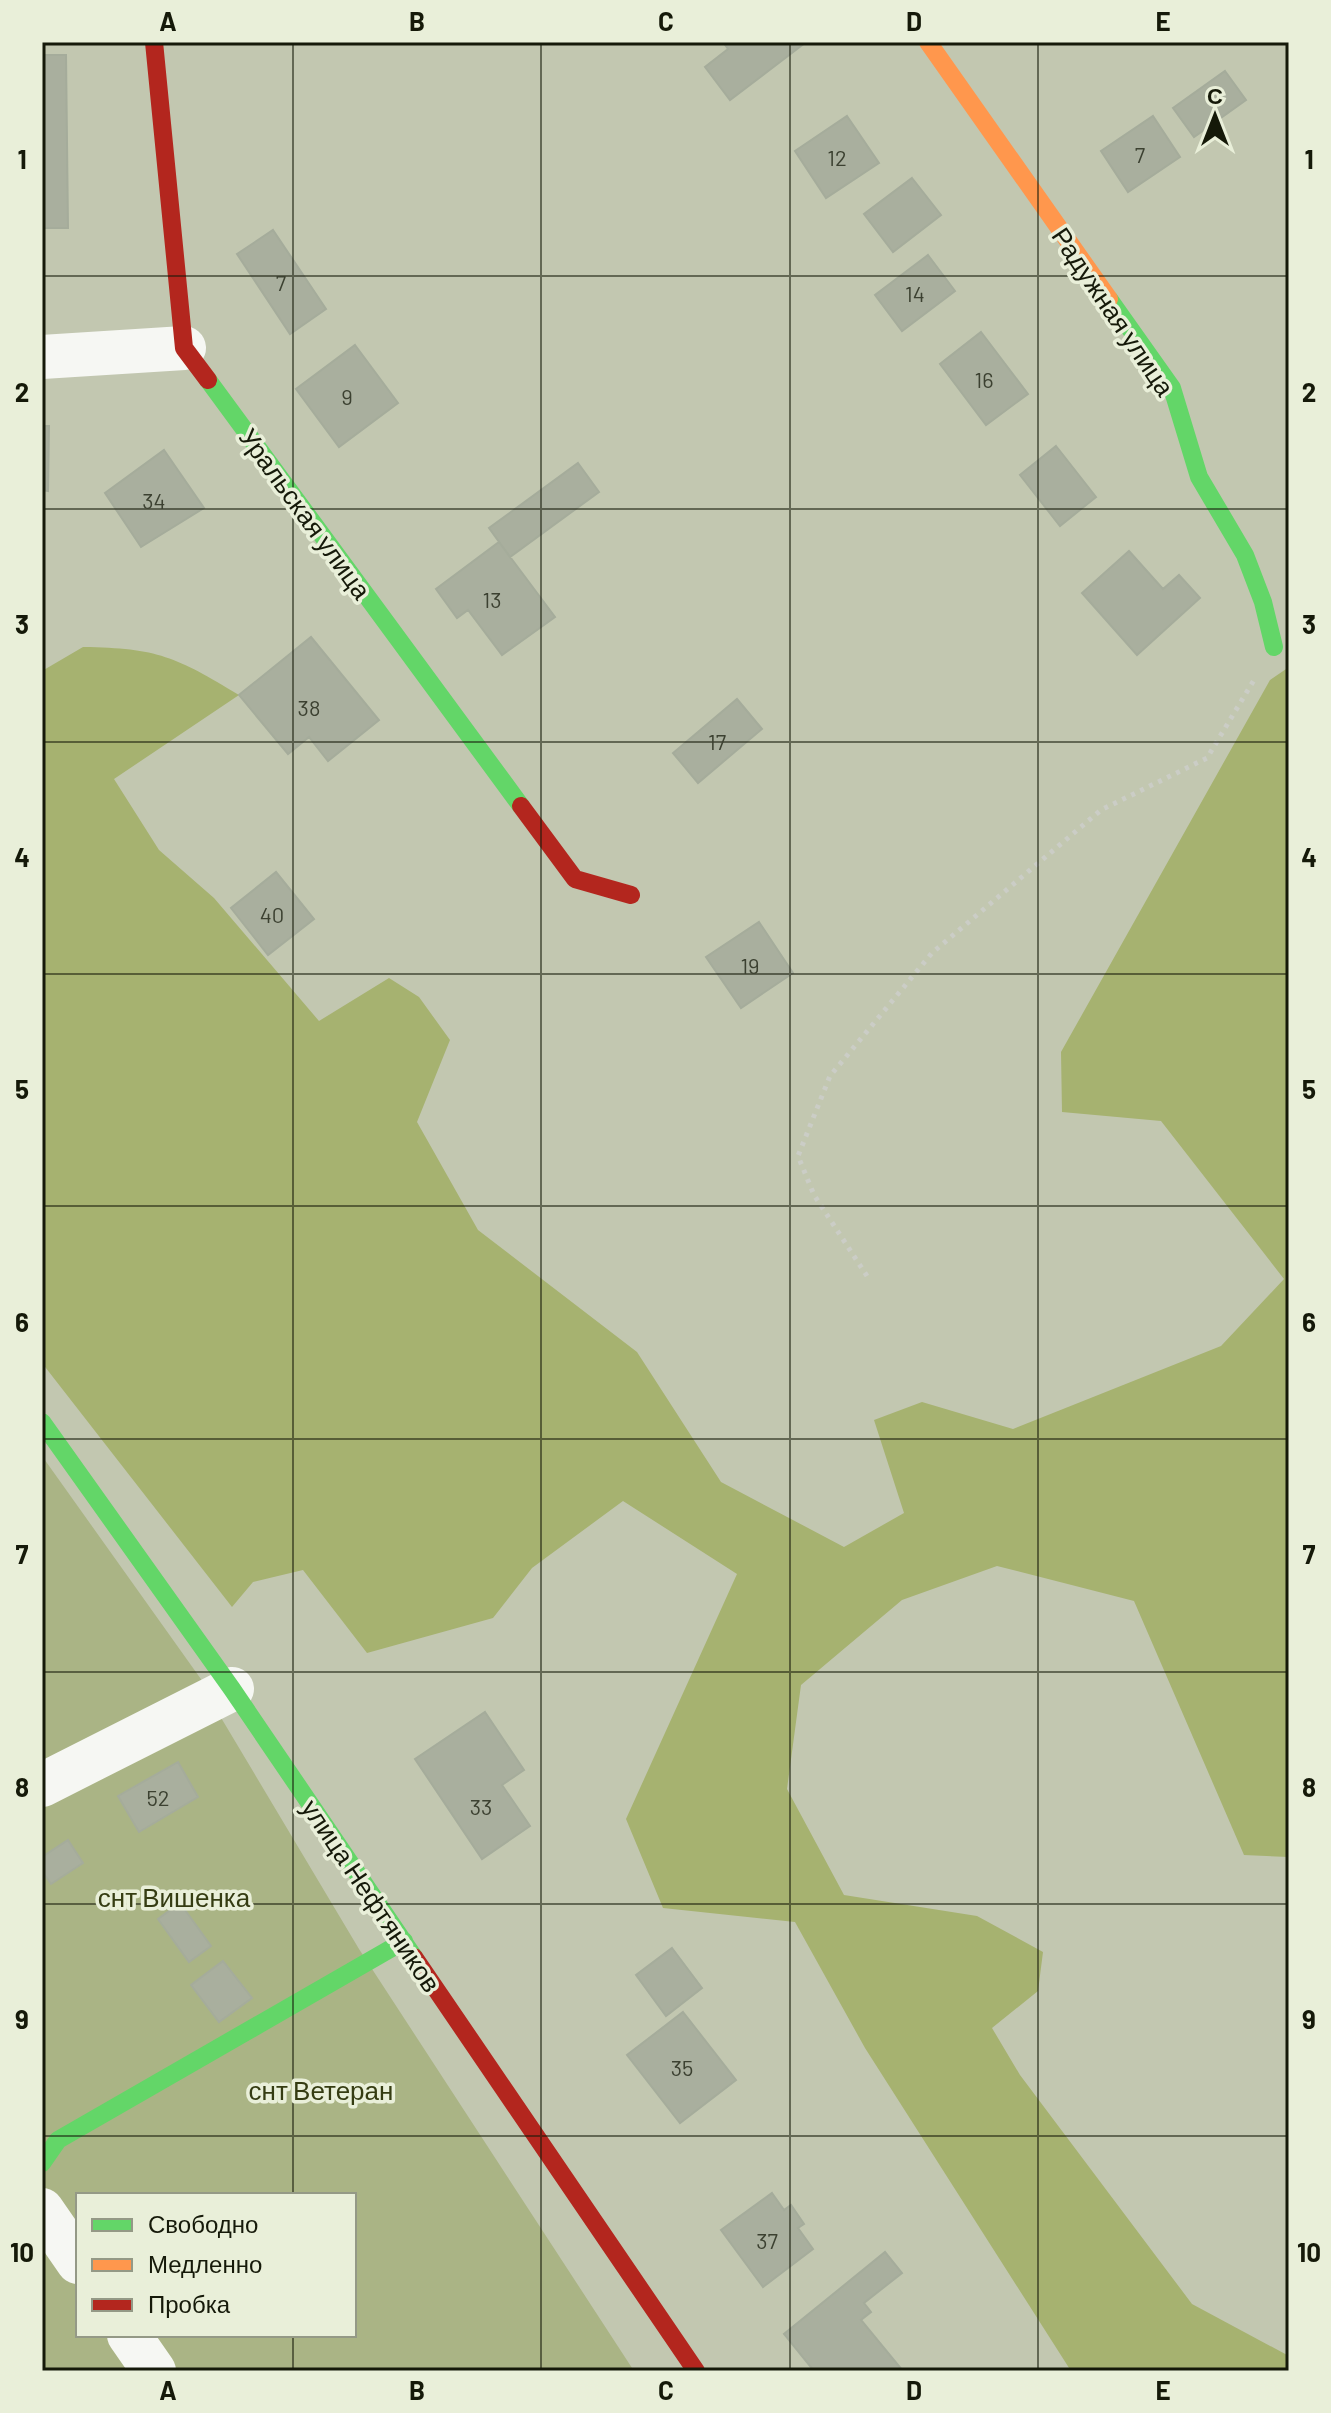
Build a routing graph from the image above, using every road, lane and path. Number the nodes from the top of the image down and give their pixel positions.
1 (154, 42) edge
2 (928, 42) edge
3 (184, 348) junction
4 (42, 357) edge
5 (1274, 647) joint
6 (631, 895) dead end
7 (867, 1276) dead end
8 (42, 1422) edge
9 (232, 1689) junction
10 (42, 1785) edge
11 (404, 1941) junction
12 (42, 2163) edge
13 (42, 2210) edge
14 (76, 2259) edge
15 (130, 2337) edge
16 (154, 2371) edge
17 (696, 2371) edge

1 - 3 street
2 - 5 street, Радужная улица
3 - 4 street
3 - 6 street, Уральская улица
5 - 7 path
8 - 9 street, улица Нефтяников
9 - 10 street
9 - 11 street, улица Нефтяников
11 - 12 street
11 - 17 street, улица Нефтяников
13 - 14 street
15 - 16 street

